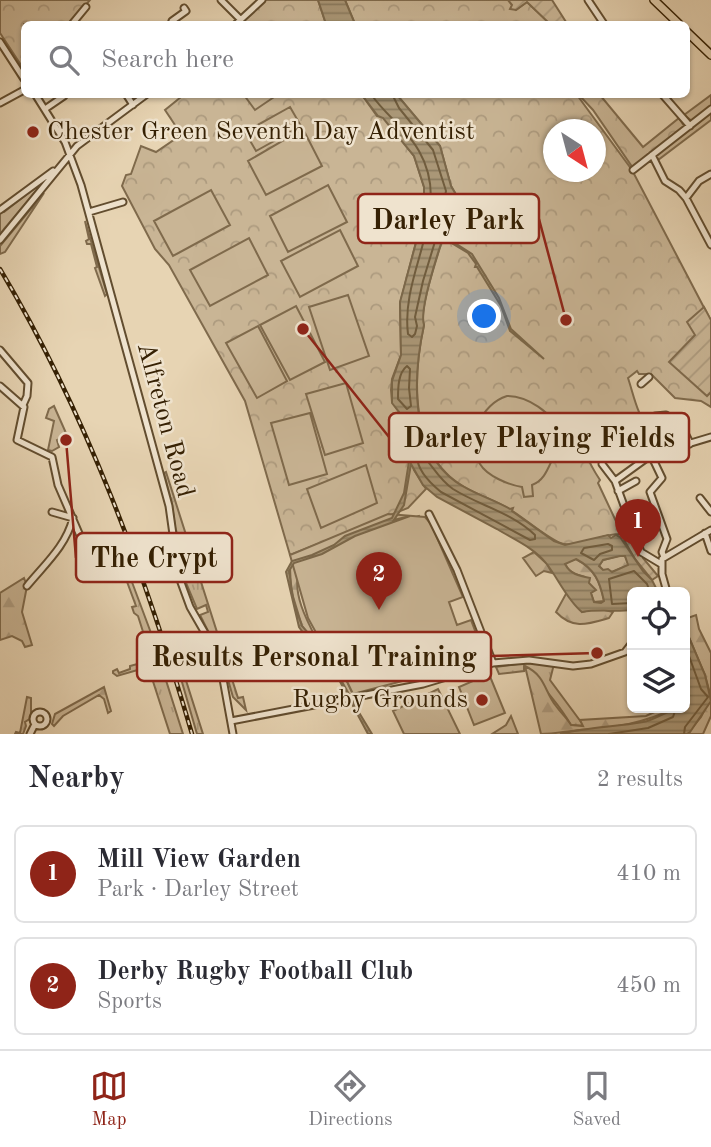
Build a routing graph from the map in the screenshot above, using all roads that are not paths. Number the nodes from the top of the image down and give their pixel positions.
1 (221, 0) edge
2 (262, 0) edge
3 (588, 0) edge
4 (658, 2) edge
5 (86, 7) dead end
6 (184, 8) dead end
7 (74, 21) edge
8 (172, 21) edge
9 (237, 21) edge
10 (239, 21) edge
11 (602, 21) edge
12 (676, 21) edge
13 (690, 34) edge
14 (0, 42) edge
15 (711, 55) edge
16 (21, 74) edge
17 (21, 92) edge
18 (38, 98) edge
19 (61, 98) edge
20 (129, 98) edge
21 (141, 98) edge
22 (666, 98) edge
23 (0, 103) edge
24 (133, 104) junction
25 (45, 109) junction
26 (711, 109) edge
27 (690, 126) junction
28 (70, 155) junction
29 (652, 155) junction
30 (55, 170) junction
31 (633, 170) dead end
32 (711, 174) edge
33 (686, 198) junction
34 (123, 202) dead end
35 (0, 210) edge
36 (89, 212) junction
37 (0, 240) edge
38 (711, 245) edge
39 (0, 350) edge
40 (649, 377) dead end
41 (641, 384) dead end
42 (0, 386) edge
43 (23, 405) junction
44 (655, 416) dead end
45 (711, 437) edge
46 (690, 444) junction
47 (651, 455) junction
48 (602, 464) dead end
49 (616, 480) junction
50 (636, 481) dead end
51 (618, 491) junction
52 (700, 498) dead end
53 (52, 512) dead end
54 (711, 512) edge
55 (429, 514) dead end
56 (73, 518) junction
57 (78, 530) junction
58 (708, 532) edge
59 (68, 533) junction
60 (81, 538) dead end
61 (711, 551) edge
62 (663, 560) junction
63 (29, 570) dead end
64 (36, 575) junction
65 (27, 586) dead end
66 (666, 587) edge
67 (627, 649) edge
68 (493, 663) junction
69 (231, 721) junction
70 (35, 724) dead end
71 (30, 734) edge
72 (233, 734) edge

1 - 9 street
2 - 10 street
3 - 11 street
4 - 12 main road
5 - 7 street
6 - 8 street
13 - 15 main road
14 - 16 street
17 - 23 street
18 - 25 street, Alfreton Road
19 - 25 street
20 - 24 street
21 - 24 street
22 - 27 street
24 - 28 street
25 - 28 street, Alfreton Road
26 - 27 street
27 - 29 street
28 - 30 street
28 - 36 street, Alfreton Road
29 - 31 street
29 - 33 street
30 - 35 street
30 - 37 street
32 - 33 street
33 - 38 street
34 - 36 street
36 - 69 street, Alfreton Road
39 - 43 street
40 - 41 street
42 - 43 street
43 - 56 street
44 - 46 street
45 - 46 street
46 - 47 street
47 - 49 street
47 - 62 street
48 - 49 street
49 - 51 street
50 - 51 street
51 - 62 street
52 - 54 street
53 - 56 street
55 - 68 street
56 - 57 street
56 - 59 street
57 - 59 street
57 - 60 street
58 - 61 street
58 - 62 street
59 - 64 street
62 - 66 street
63 - 64 street
64 - 65 street
67 - 68 street
68 - 69 street
69 - 72 street, Alfreton Road
70 - 71 street

